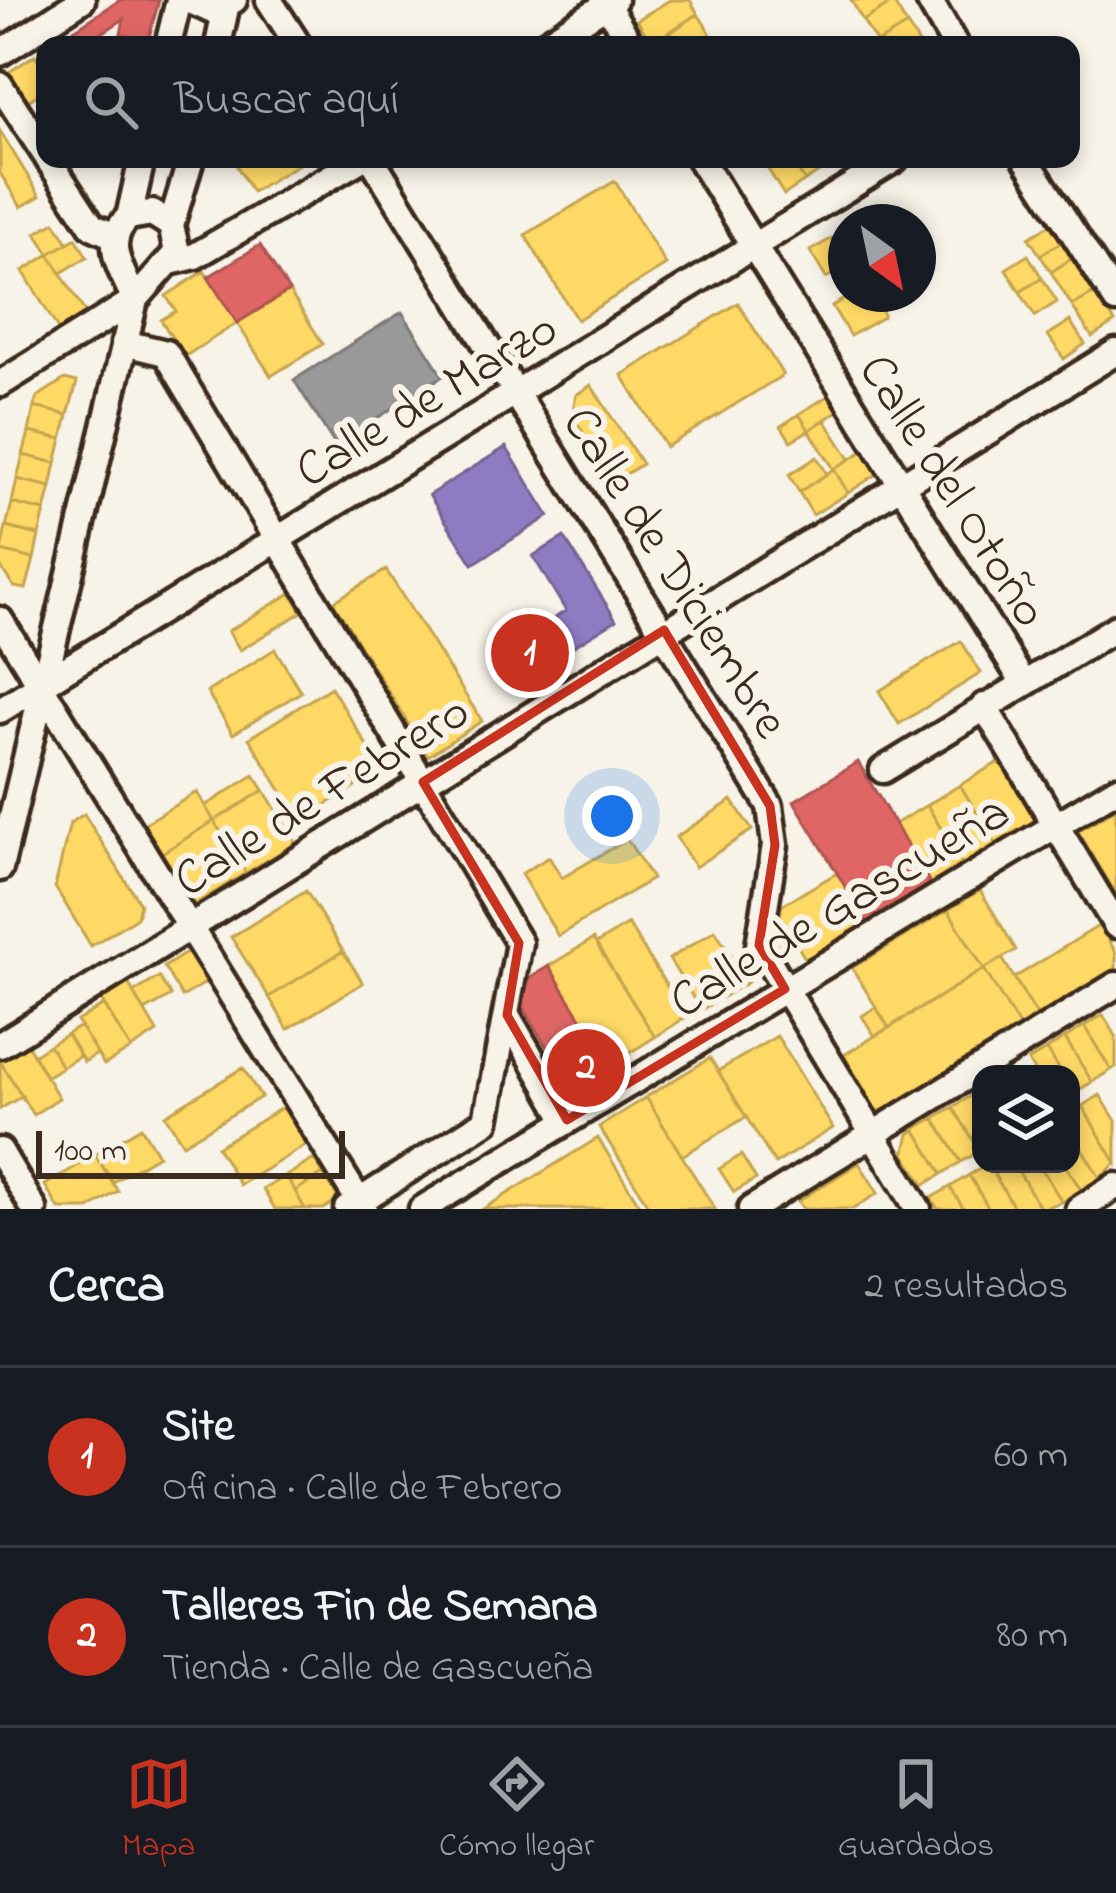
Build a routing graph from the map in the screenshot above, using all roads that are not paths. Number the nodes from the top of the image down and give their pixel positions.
1 (82, 0) edge
2 (184, 0) edge
3 (269, 0) edge
4 (928, 0) edge
5 (608, 2) edge
6 (230, 4) edge
7 (171, 36) edge
8 (221, 36) edge
9 (292, 36) edge
10 (557, 36) edge
11 (626, 36) edge
12 (950, 36) edge
13 (0, 53) edge
14 (0, 85) edge
15 (36, 140) edge
16 (54, 168) edge
17 (139, 168) edge
18 (188, 168) edge
19 (346, 168) edge
20 (378, 168) edge
21 (705, 168) edge
22 (881, 168) edge
23 (1032, 168) edge
24 (172, 225) junction
25 (122, 226) junction
26 (753, 248) junction
27 (120, 264) junction
28 (169, 266) junction
29 (135, 300) junction
30 (1116, 300) edge
31 (124, 343) junction
32 (1116, 352) edge
33 (0, 384) edge
34 (516, 394) junction
35 (900, 486) junction
36 (279, 538) junction
37 (0, 620) edge
38 (1116, 628) edge
39 (664, 630) junction
40 (1023, 682) junction
41 (40, 686) junction
42 (985, 706) junction
43 (0, 710) edge
44 (883, 770) dead end
45 (423, 782) junction
46 (1116, 789) edge
47 (1056, 825) junction
48 (0, 868) edge
49 (1116, 926) edge
50 (189, 929) junction
51 (1116, 985) edge
52 (784, 989) junction
53 (507, 1015) junction
54 (0, 1045) edge
55 (567, 1120) junction
56 (871, 1134) junction
57 (0, 1151) edge
58 (1116, 1186) edge
59 (357, 1206) edge
60 (34, 1209) edge
61 (422, 1209) edge
62 (751, 1209) edge
63 (917, 1209) edge
64 (1078, 1209) edge

1 - 13 street
2 - 6 street
2 - 7 street
3 - 9 street
4 - 12 street
5 - 10 street
5 - 11 street
6 - 8 street
14 - 15 street
16 - 25 street
17 - 25 street
18 - 24 street
19 - 28 street
20 - 34 street, Calle de Diciembre
21 - 26 street, Calle del Otoño
22 - 26 street, Calle de Marzo
23 - 30 street
24 - 25 street
24 - 28 street
25 - 27 street
26 - 34 street, Calle de Marzo
26 - 35 street, Calle del Otoño
27 - 28 street
27 - 29 street
28 - 29 street
29 - 31 street
29 - 33 street
31 - 36 street
31 - 41 street
32 - 35 street, Calle de Febrero
34 - 36 street, Calle de Marzo
34 - 39 street, Calle de Diciembre
35 - 39 street, Calle de Febrero
35 - 40 street, Calle del Otoño
36 - 41 street, Calle de Marzo
36 - 45 street
37 - 41 street
38 - 40 street
39 - 45 street, Calle de Febrero
39 - 52 street, Calle de Diciembre
40 - 42 street
41 - 43 street, Calle de Marzo
41 - 48 street
41 - 50 street
42 - 44 street
42 - 47 street
45 - 50 street, Calle de Febrero
45 - 53 street
46 - 47 street, Calle de Gascueña
47 - 49 street
47 - 52 street, Calle de Gascueña
50 - 54 street, Calle de Febrero
50 - 59 street
51 - 56 street
52 - 55 street, Calle de Gascueña
52 - 56 street, Calle de Diciembre
53 - 55 street
53 - 59 street
55 - 61 street, Calle de Gascueña
56 - 62 street
56 - 63 street, Calle de Diciembre
57 - 60 street
58 - 64 street

